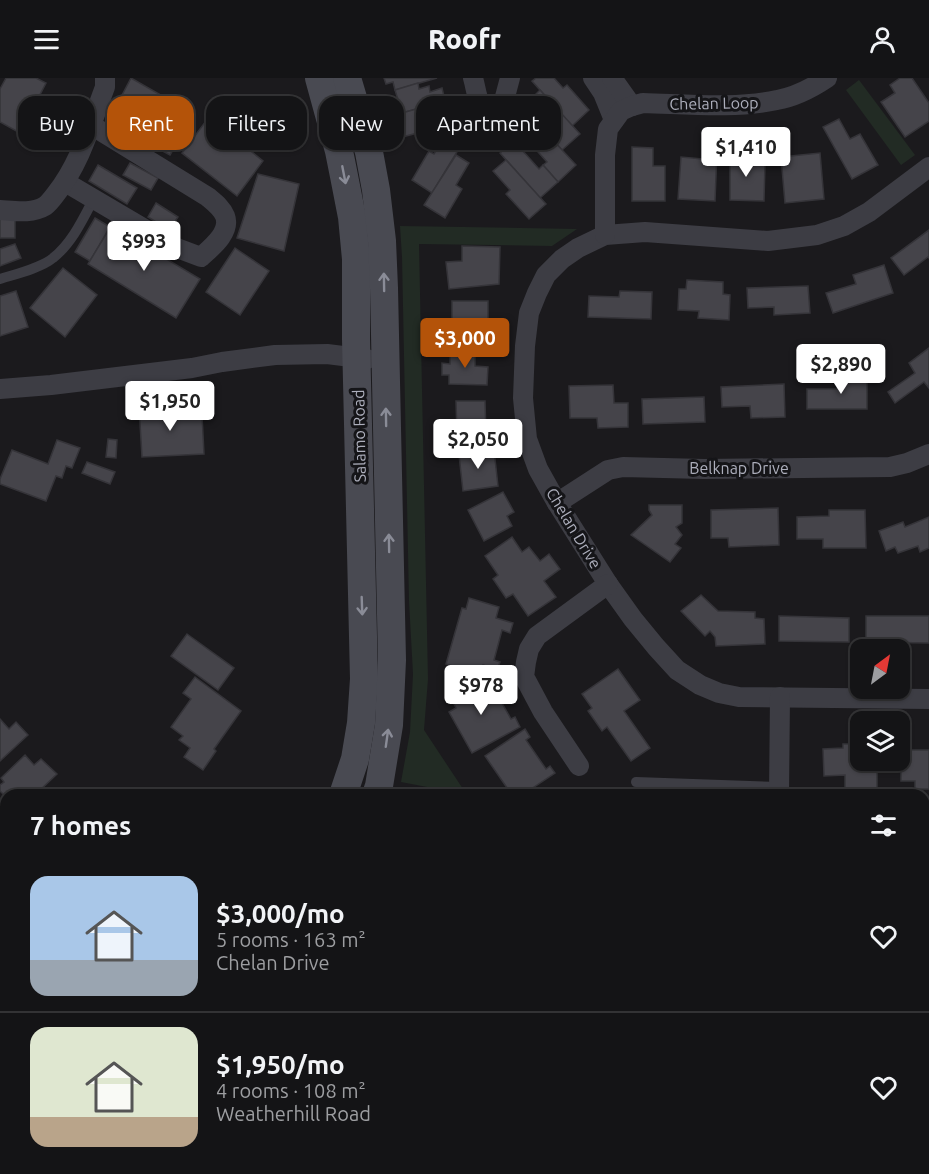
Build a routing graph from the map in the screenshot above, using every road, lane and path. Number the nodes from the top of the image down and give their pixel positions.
1 (105, 78) edge
2 (319, 78) edge
3 (347, 78) edge
4 (473, 78) edge
5 (510, 78) edge
6 (593, 78) edge
7 (612, 78) edge
8 (827, 78) edge
9 (632, 106) junction
10 (95, 114) edge
11 (614, 120) junction
12 (95, 127) edge
13 (81, 150) edge
14 (929, 167) edge
15 (65, 182) junction
16 (94, 198) junction
17 (0, 210) edge
18 (605, 235) junction
19 (0, 279) edge
20 (371, 359) junction
21 (0, 389) edge
22 (929, 454) edge
23 (557, 503) junction
24 (608, 584) junction
25 (780, 697) junction
26 (929, 699) edge
27 (579, 766) dead end
28 (636, 782) dead end
29 (346, 789) edge
30 (378, 789) edge
31 (747, 789) edge
32 (779, 789) edge

1 - 10 street
2 -> 20 main road, Salamo Road
20 -> 3 main road, Salamo Road
4 - 5 street
6 - 11 street
7 - 9 street
8 - 9 street, Chelan Loop
9 - 11 street
11 - 18 street
12 - 16 street
13 - 15 street
14 - 18 street, Chelan Drive
15 - 16 street
15 - 17 street
16 - 19 lane
18 - 23 street, Chelan Drive
20 - 21 street
20 -> 29 main road, Salamo Road
30 -> 20 main road, Salamo Road
22 - 23 street, Belknap Drive
23 - 24 street, Chelan Drive
24 - 25 street, Chelan Drive
24 - 27 street
25 - 26 street, Chelan Drive
25 - 32 street
28 - 31 lane

